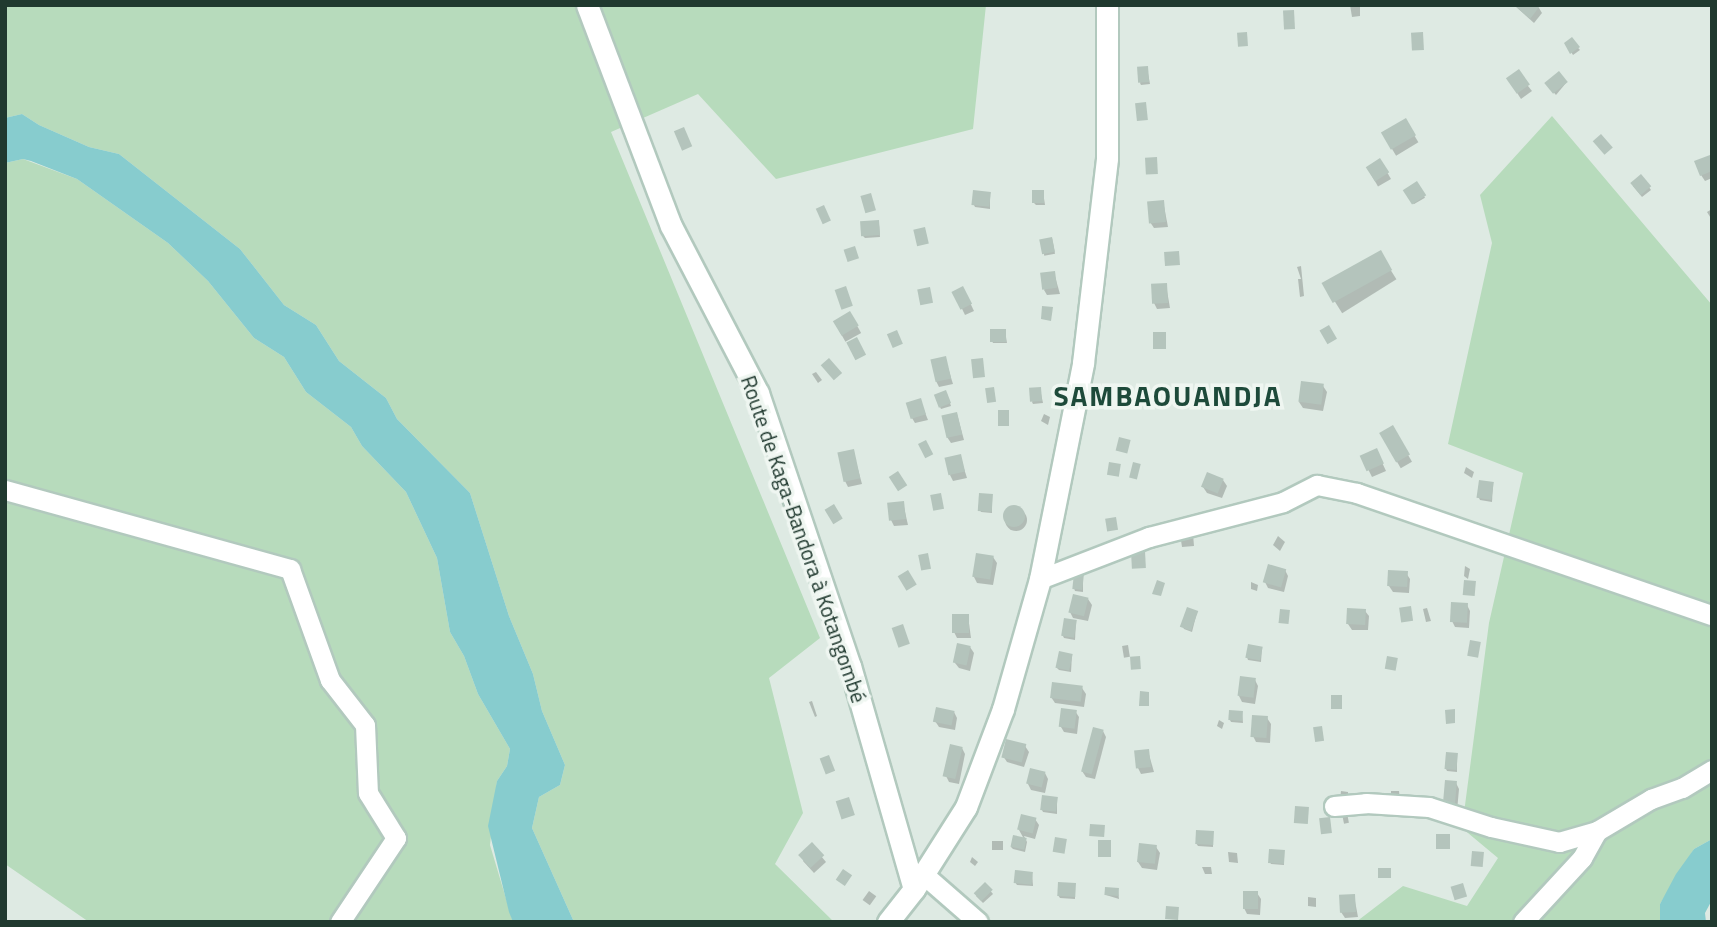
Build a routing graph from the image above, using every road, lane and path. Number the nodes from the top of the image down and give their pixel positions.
1 (587, 5) edge
2 (1107, 5) edge
3 (5, 490) edge
4 (1040, 579) junction
5 (1712, 615) edge
6 (1712, 770) edge
7 (1334, 806) dead end
8 (1597, 831) junction
9 (919, 881) junction
10 (340, 922) edge
11 (888, 922) edge
12 (978, 922) edge
13 (1523, 922) edge

1 - 9 street, Route de Kaga-Bandora à Kotangombé
2 - 4 street
3 - 10 street
4 - 5 street
4 - 9 street
6 - 8 street
7 - 8 street
8 - 13 street
9 - 11 street
9 - 12 street

